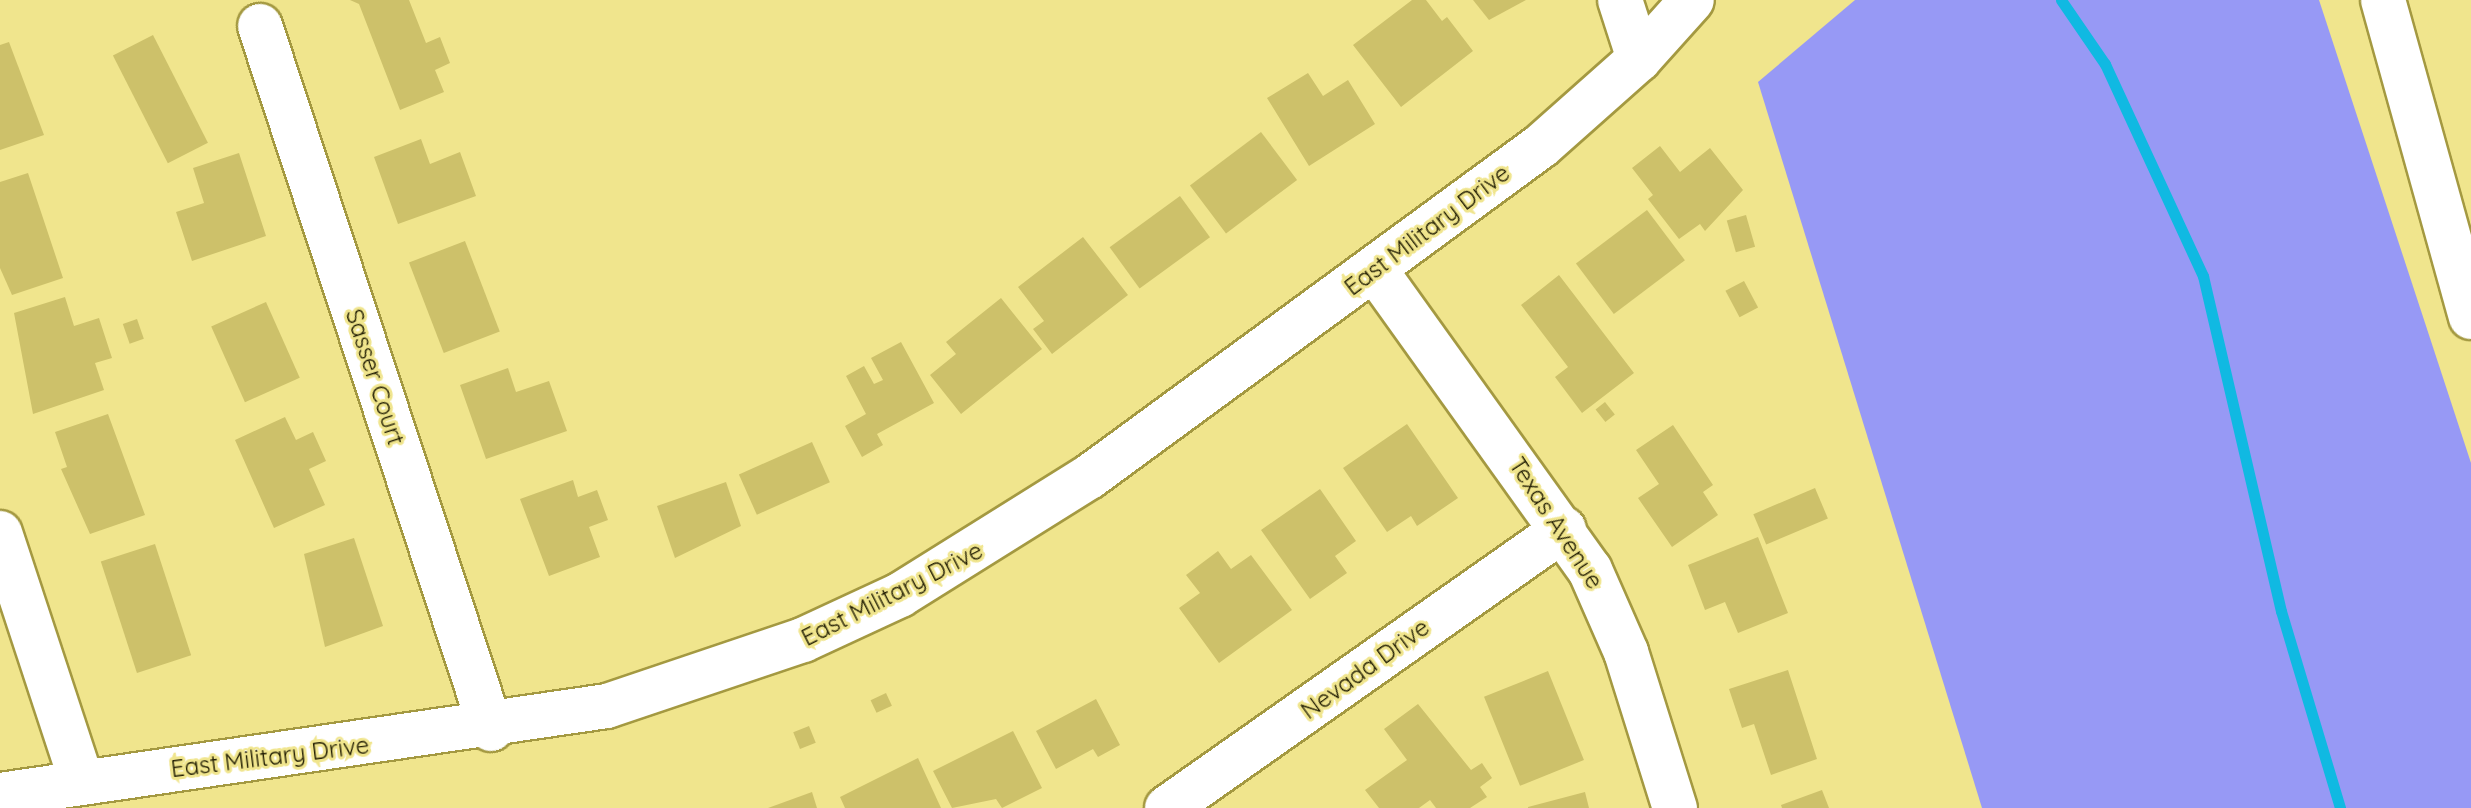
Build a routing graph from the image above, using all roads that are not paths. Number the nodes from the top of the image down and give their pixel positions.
1 (1620, 0) edge
2 (1692, 0) edge
3 (2383, 0) edge
4 (260, 26) dead end
5 (1639, 59) junction
6 (1375, 270) junction
7 (2471, 317) edge
8 (1564, 529) junction
9 (0, 533) edge
10 (491, 729) junction
11 (82, 782) junction
12 (0, 795) edge
13 (1167, 808) edge
14 (1675, 808) edge

1 - 5 street
2 - 5 street, East Military Drive
3 - 7 street
4 - 10 street, Sasser Court
5 - 6 street, East Military Drive
6 - 8 street, Texas Avenue
6 - 10 street, East Military Drive
8 - 13 street, Nevada Drive
8 - 14 street, Texas Avenue
9 - 11 street
10 - 11 street, East Military Drive
11 - 12 street, East Military Drive

